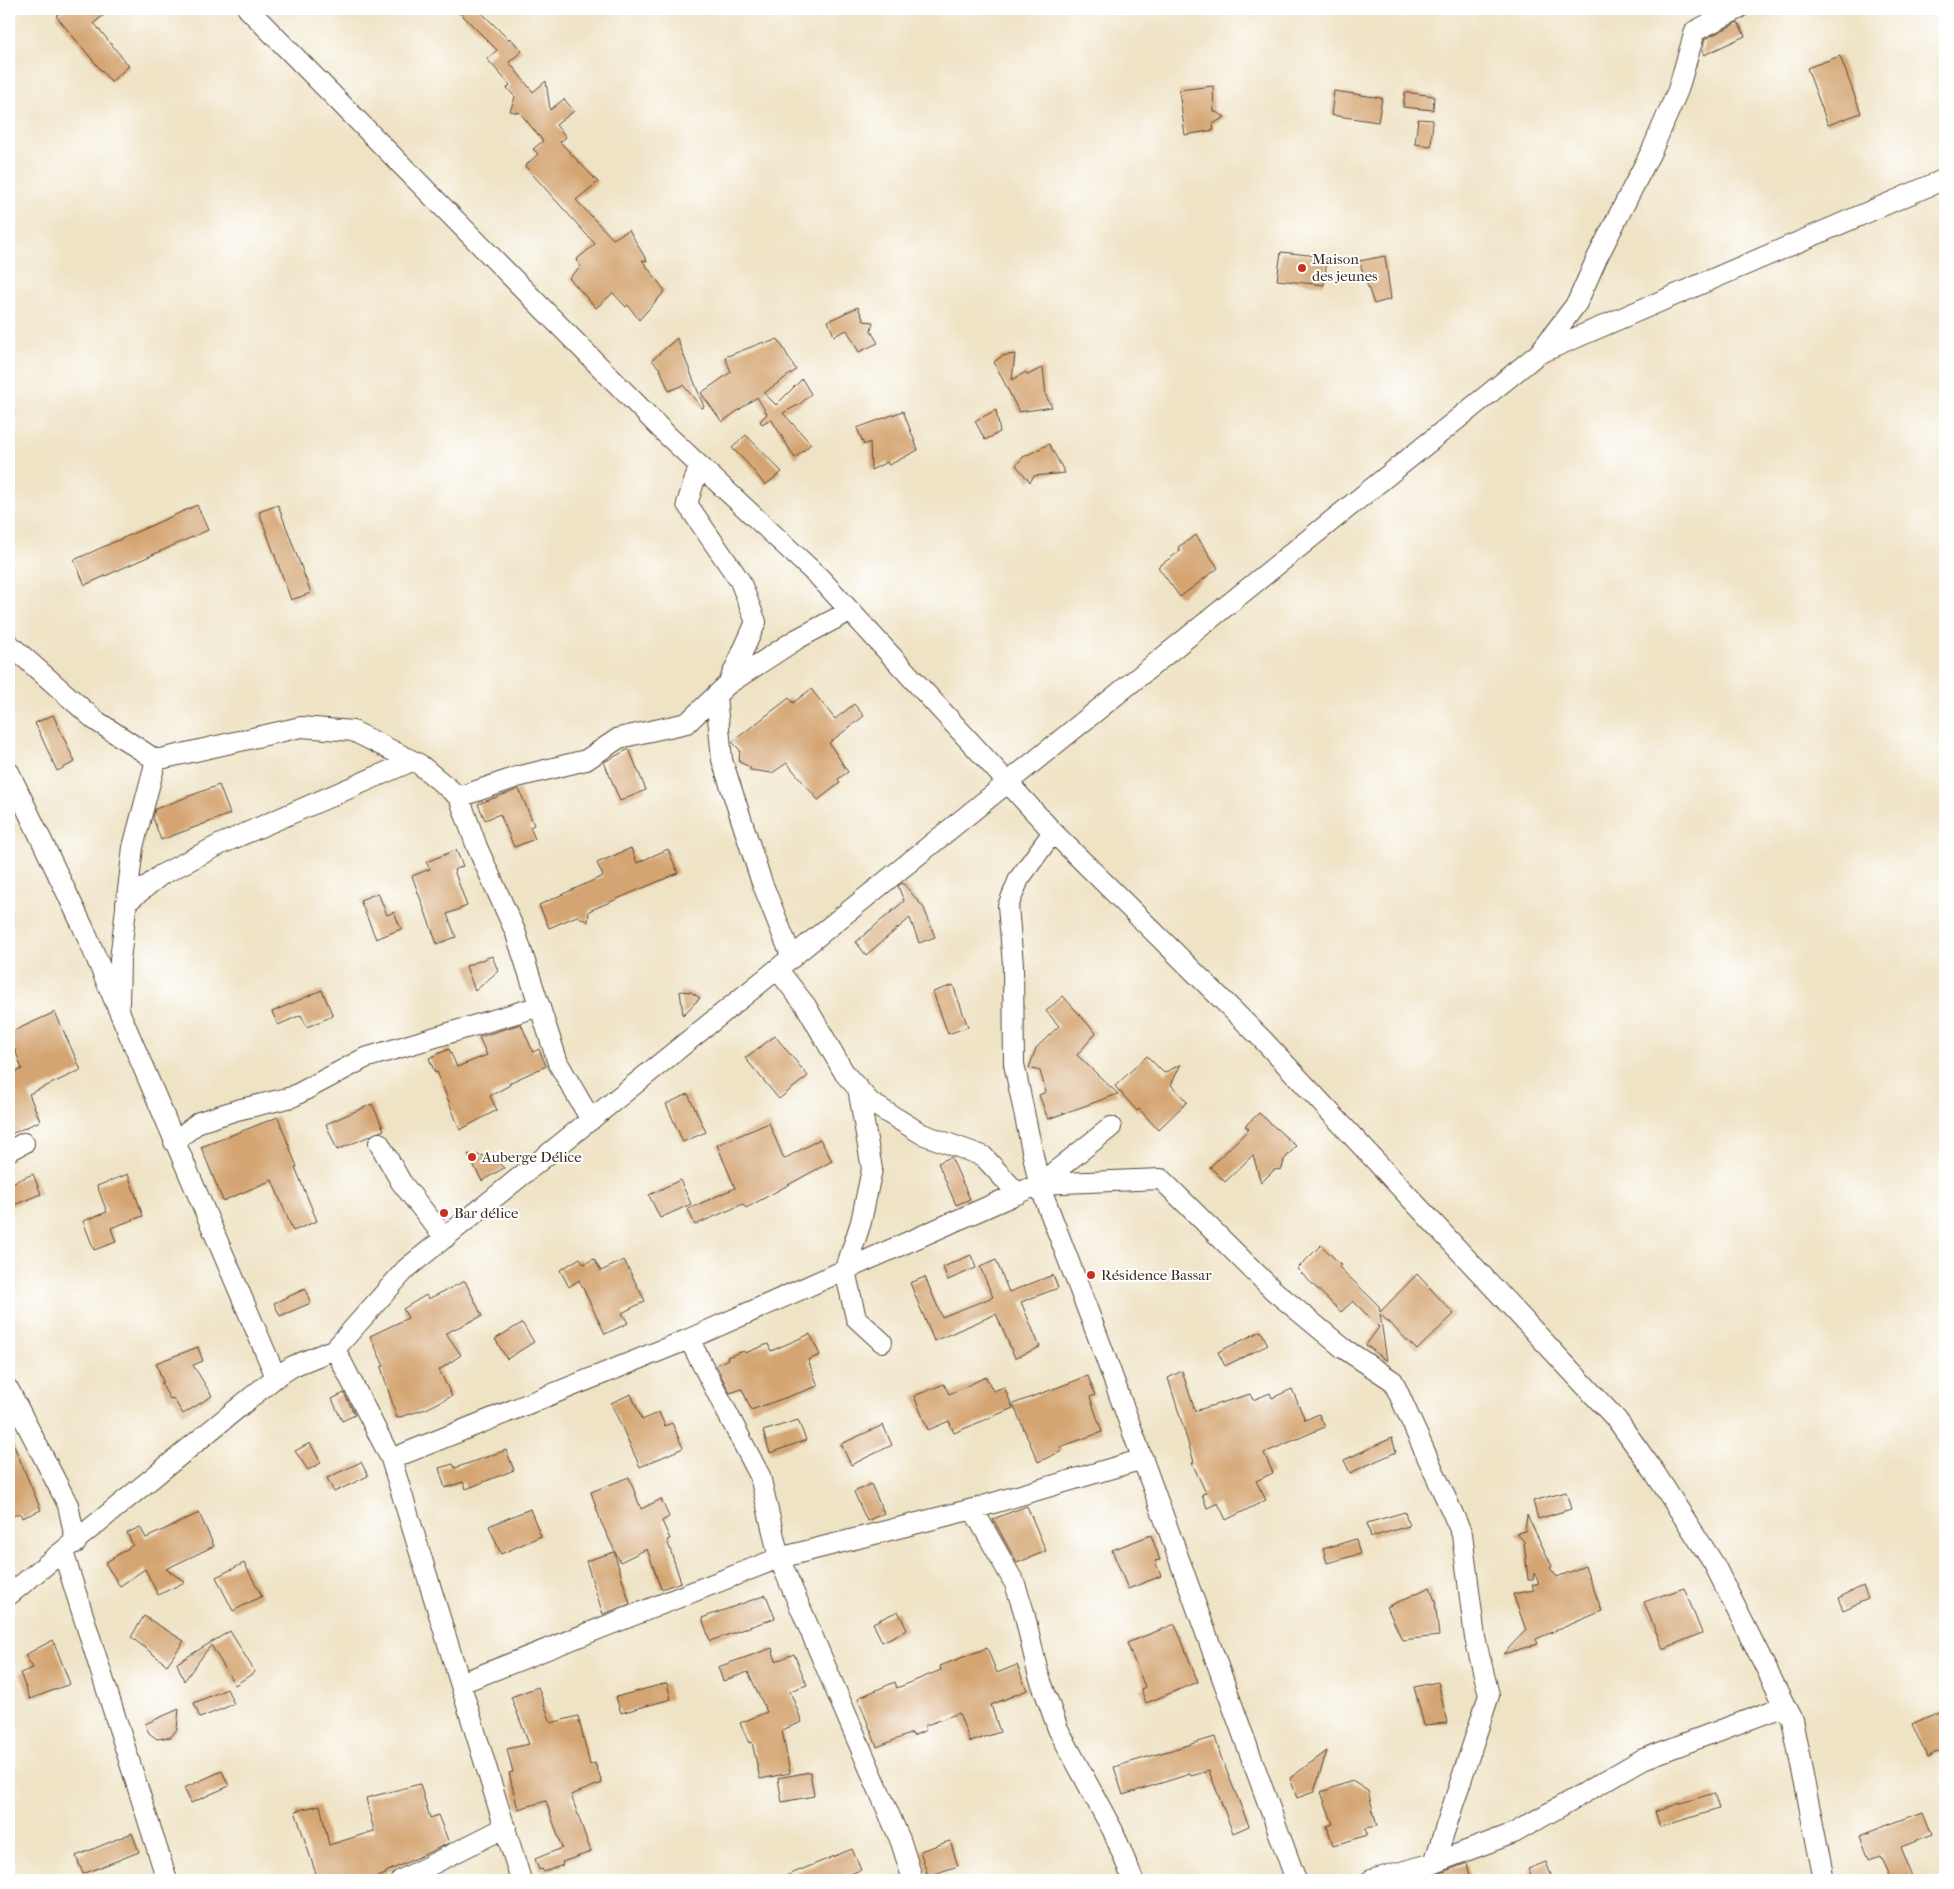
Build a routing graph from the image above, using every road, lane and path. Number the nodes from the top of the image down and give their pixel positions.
1 (248, 9) edge
2 (1738, 9) edge
3 (1945, 179) edge
4 (1538, 354) junction
5 (699, 466) junction
6 (850, 611) junction
7 (9, 644) edge
8 (722, 690) junction
9 (156, 760) junction
10 (412, 761) junction
11 (9, 772) edge
12 (1008, 784) junction
13 (459, 797) junction
14 (1053, 832) junction
15 (126, 903) junction
16 (785, 964) junction
17 (540, 1006) junction
18 (119, 1011) junction
19 (858, 1088) junction
20 (591, 1120) junction
21 (1111, 1127) dead end
22 (174, 1142) junction
23 (379, 1143) dead end
24 (1039, 1184) junction
25 (1018, 1194) junction
26 (445, 1238) junction
27 (845, 1271) junction
28 (690, 1339) junction
29 (882, 1342) dead end
30 (335, 1349) junction
31 (276, 1377) junction
32 (9, 1390) edge
33 (1143, 1459) junction
34 (391, 1460) junction
35 (973, 1509) junction
36 (70, 1547) junction
37 (779, 1558) junction
38 (9, 1596) edge
39 (460, 1683) junction
40 (1785, 1706) junction
41 (506, 1828) junction
42 (1434, 1863) junction
43 (167, 1880) edge
44 (401, 1880) edge
45 (521, 1880) edge
46 (913, 1880) edge
47 (1133, 1880) edge
48 (1296, 1880) edge
49 (1371, 1880) edge
50 (1824, 1880) edge

1 - 5 street
2 - 4 street
3 - 4 street
4 - 12 street
5 - 6 street
5 - 8 street
6 - 8 street
6 - 12 street
7 - 9 street
8 - 13 street
8 - 16 street
9 - 10 street
9 - 15 street
10 - 13 street
10 - 15 street
11 - 18 street
12 - 14 street
12 - 16 street
13 - 17 street
14 - 24 street
14 - 40 street
15 - 18 street
16 - 19 street
16 - 20 street
17 - 20 street
17 - 22 street
18 - 22 street
19 - 25 street
19 - 27 street
20 - 26 street
21 - 24 street
22 - 31 street
23 - 26 street
24 - 25 street
24 - 33 street
24 - 42 street
25 - 27 street
26 - 30 street
27 - 28 street
27 - 29 street
28 - 34 street
28 - 37 street
30 - 31 street
30 - 34 street
31 - 36 street
32 - 36 street
33 - 35 street
33 - 48 street
34 - 39 street
35 - 37 street
35 - 47 street
36 - 38 street
36 - 43 street
37 - 39 street
37 - 46 street
39 - 41 street
40 - 42 street
40 - 50 street
41 - 44 street
41 - 45 street
42 - 49 street

